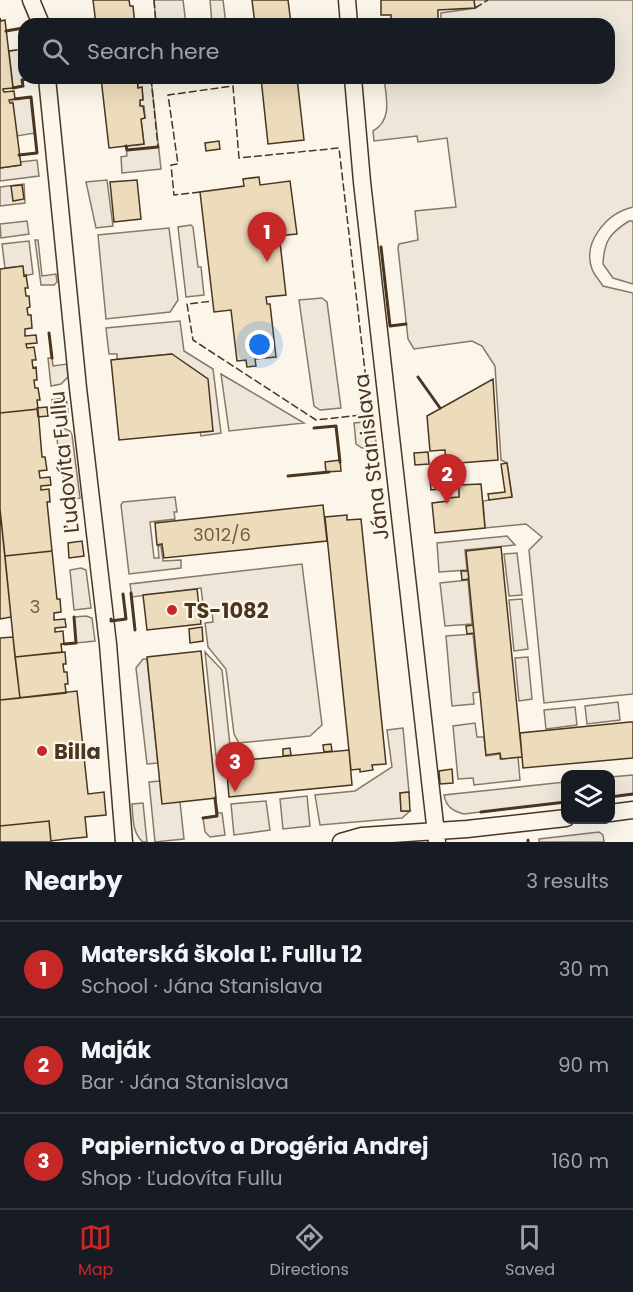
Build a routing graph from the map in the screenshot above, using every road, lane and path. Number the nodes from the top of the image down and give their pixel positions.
1 (31, 0) edge
2 (347, 0) edge
3 (38, 18) edge
4 (348, 18) edge
5 (48, 84) edge
6 (354, 84) edge
7 (633, 810) edge
8 (615, 812) edge
9 (561, 819) edge
10 (433, 838) edge
11 (124, 842) edge
12 (341, 842) edge

1 - 3 street
2 - 4 street
5 - 11 street, Ľudovíta Fullu
6 - 10 street, Jána Stanislava
7 - 8 street
9 - 10 street
10 - 12 street

